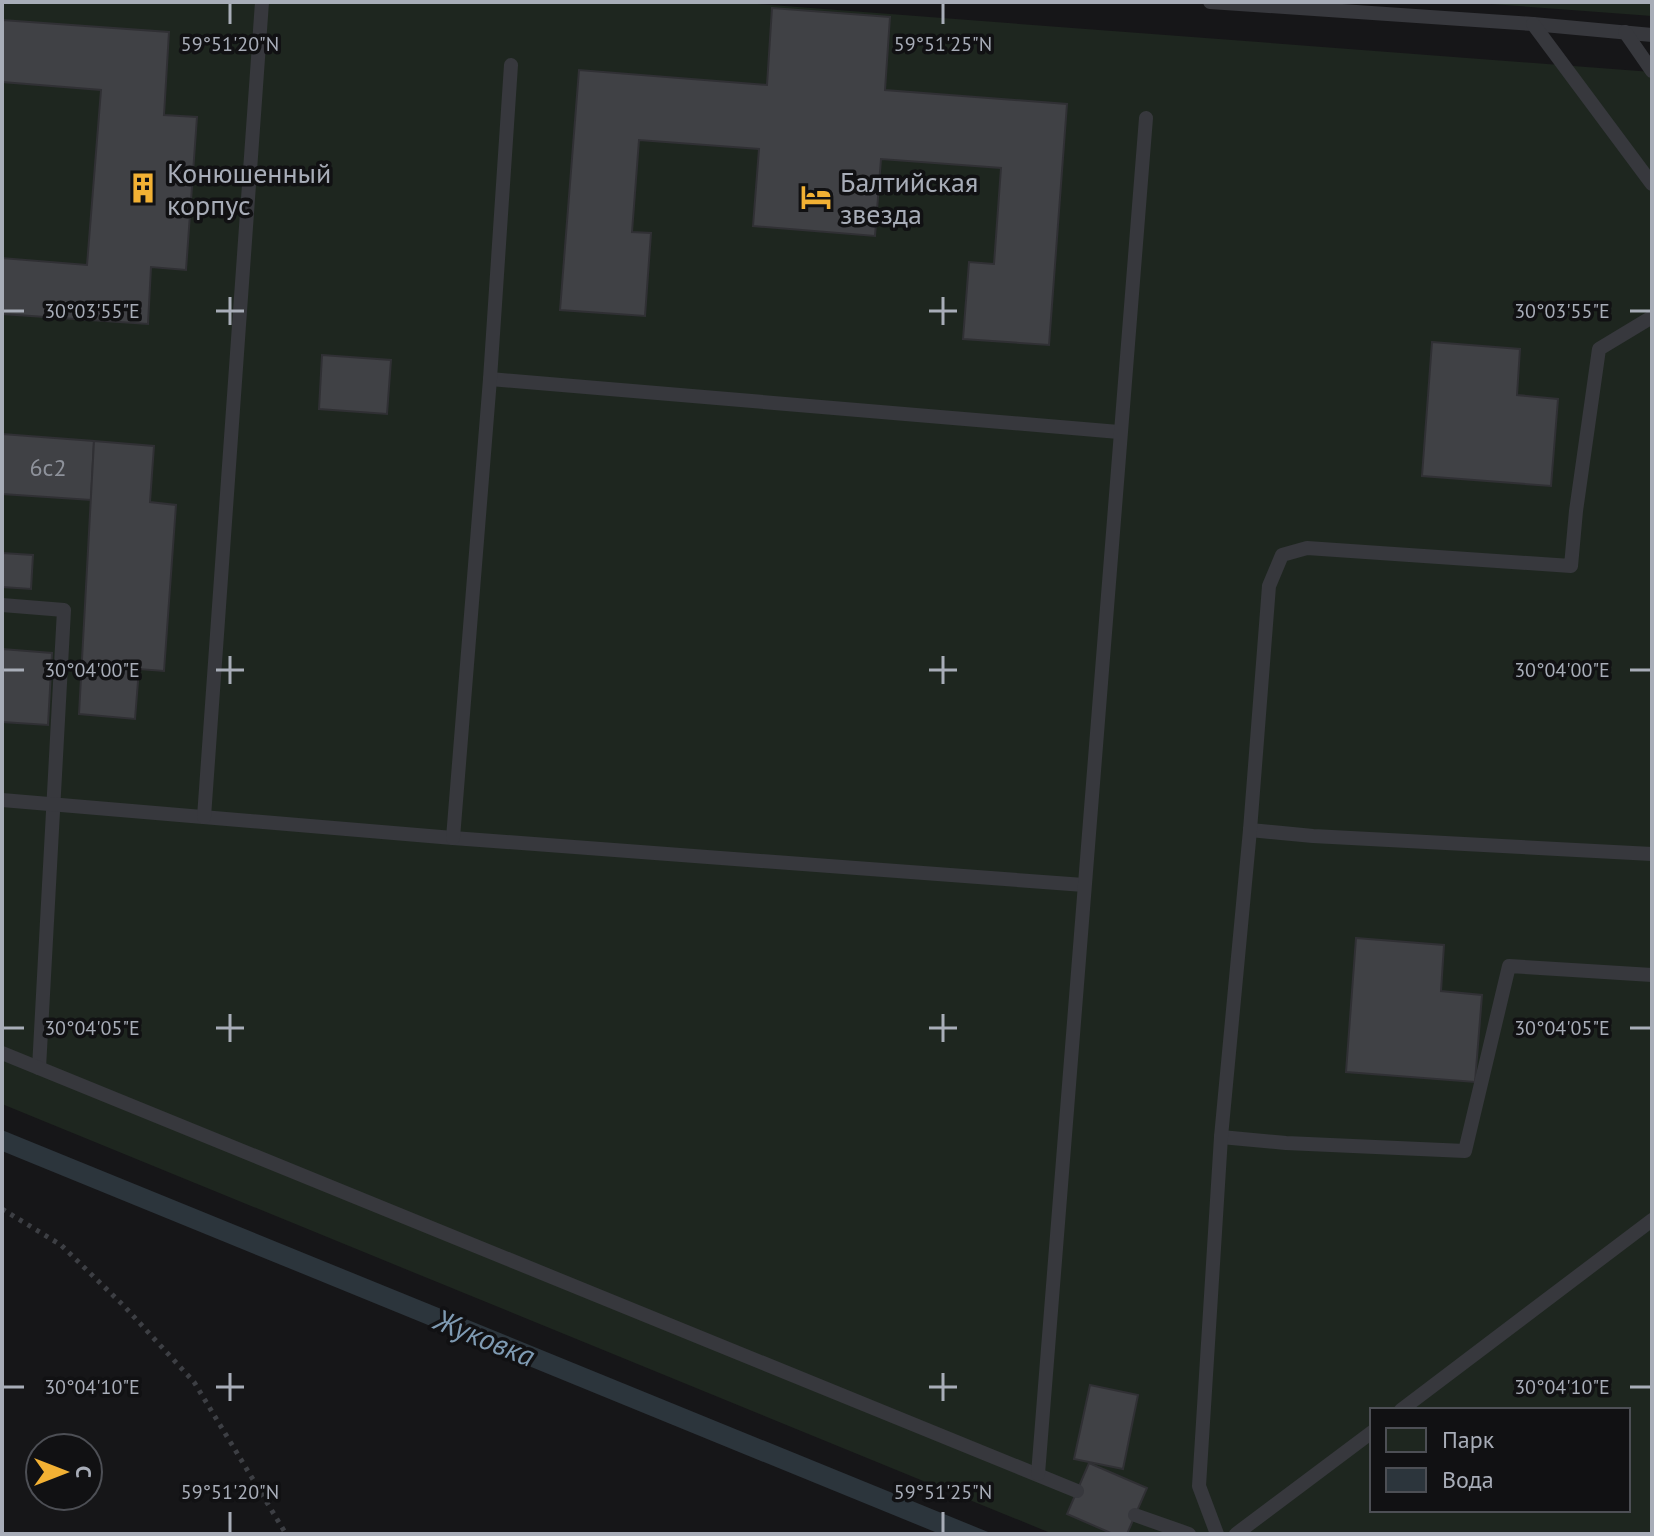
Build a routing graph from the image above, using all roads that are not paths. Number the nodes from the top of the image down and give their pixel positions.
1 (262, 2) edge
2 (1210, 2) edge
3 (1533, 24) junction
4 (1625, 32) junction
5 (1652, 35) edge
6 (511, 65) dead end
7 (1652, 71) edge
8 (1146, 118) dead end
9 (1652, 184) edge
10 (1652, 317) edge
11 (490, 379) junction
12 (1119, 432) junction
13 (2, 605) edge
14 (2, 800) edge
15 (54, 805) junction
16 (204, 817) junction
17 (1250, 830) junction
18 (453, 838) junction
19 (1652, 854) edge
20 (1084, 885) junction
21 (1652, 975) edge
22 (2, 1053) edge
23 (39, 1068) junction
24 (1221, 1137) junction
25 (1652, 1220) edge
26 (1404, 1408) edge
27 (1370, 1434) edge
28 (1038, 1474) junction
29 (1077, 1491) dead end
30 (1135, 1515) dead end
31 (1189, 1534) edge
32 (1217, 1534) edge
33 (1236, 1534) edge

1 - 16 lane
2 - 3 lane
3 - 4 lane
3 - 9 lane
4 - 5 lane
4 - 7 lane
6 - 11 lane
8 - 12 lane
10 - 17 lane
11 - 12 lane
11 - 18 lane
12 - 20 lane
13 - 15 lane
14 - 15 lane
15 - 16 lane
15 - 23 lane
16 - 18 lane
17 - 19 lane
17 - 24 lane
18 - 20 lane
20 - 28 lane
21 - 24 lane
22 - 23 lane
23 - 28 lane
24 - 32 lane
25 - 26 lane
27 - 33 lane
28 - 29 lane
30 - 31 lane

